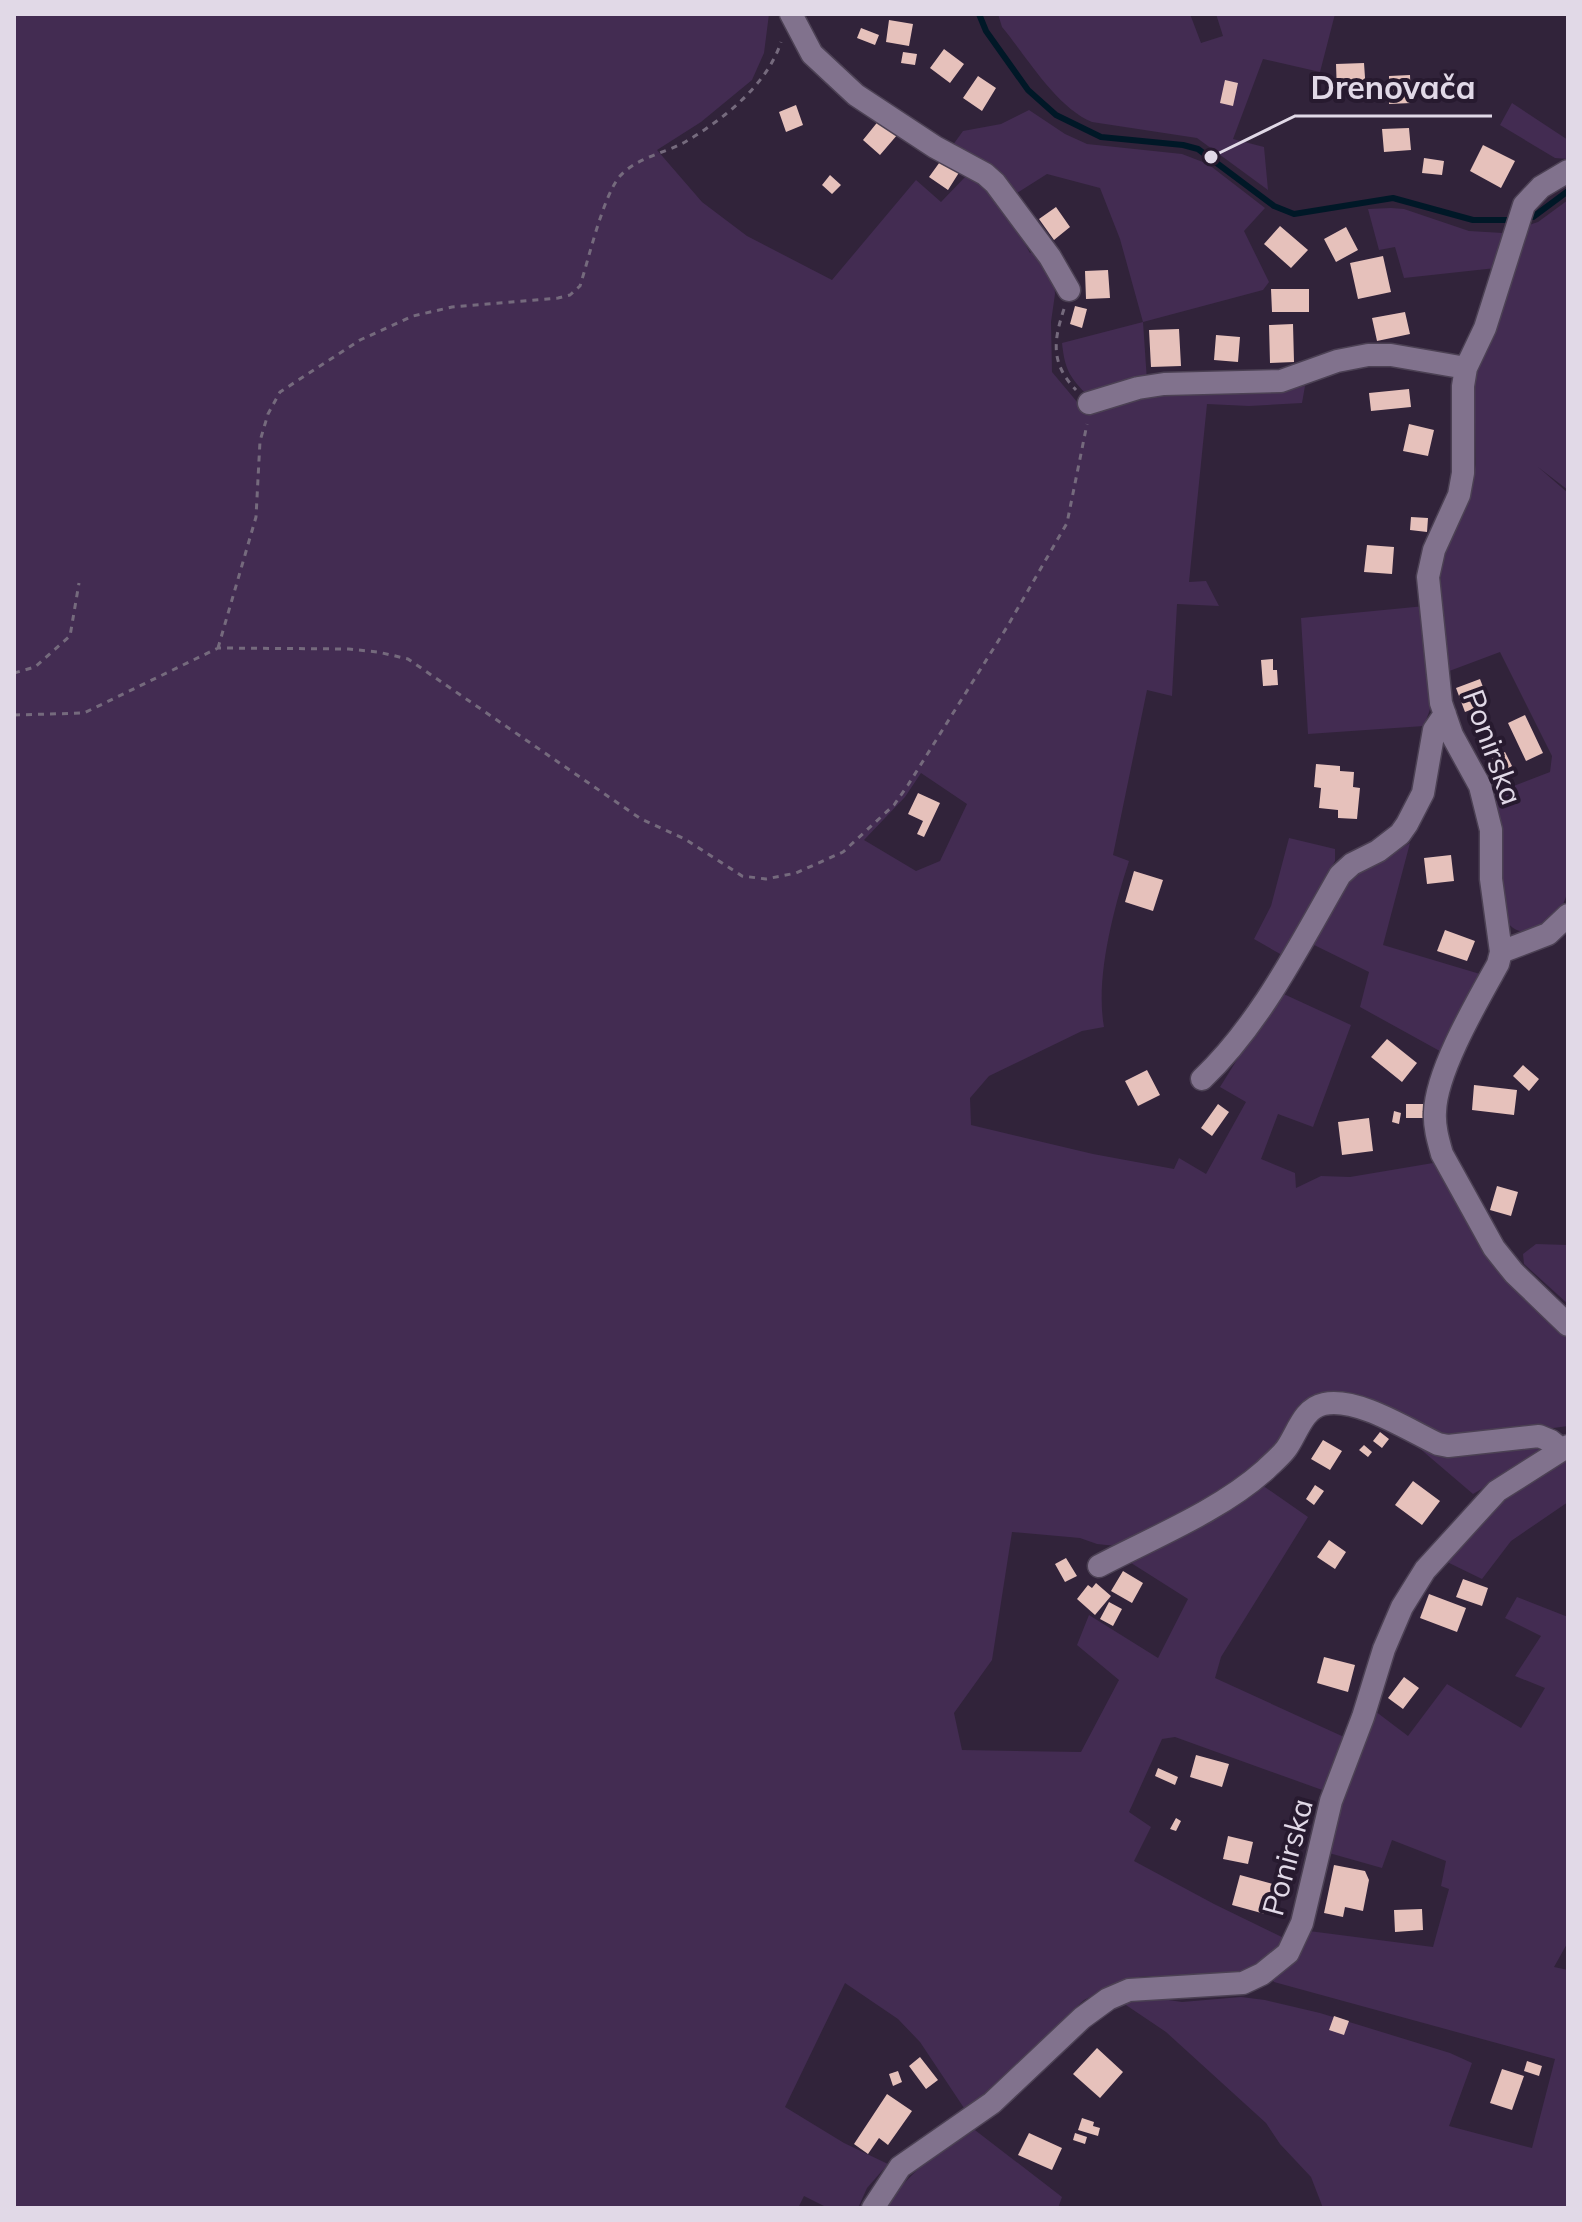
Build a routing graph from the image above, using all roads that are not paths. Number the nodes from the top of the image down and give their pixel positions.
1 (791, 14) edge
2 (1568, 171) edge
3 (1069, 290) road end
4 (1466, 368) junction
5 (1089, 403) road end
6 (1445, 714) junction
7 (1568, 915) edge
8 (1501, 952) junction
9 (1202, 1079) dead end
10 (1568, 1325) edge
11 (1564, 1448) edge
12 (1099, 1566) dead end
13 (873, 2208) edge

1 - 3 street
2 - 4 street, Ponirska
4 - 5 street
4 - 6 street, Ponirska
6 - 8 street, Ponirska
6 - 9 street
7 - 8 street
8 - 10 street
11 - 12 street
11 - 13 street, Ponirska

